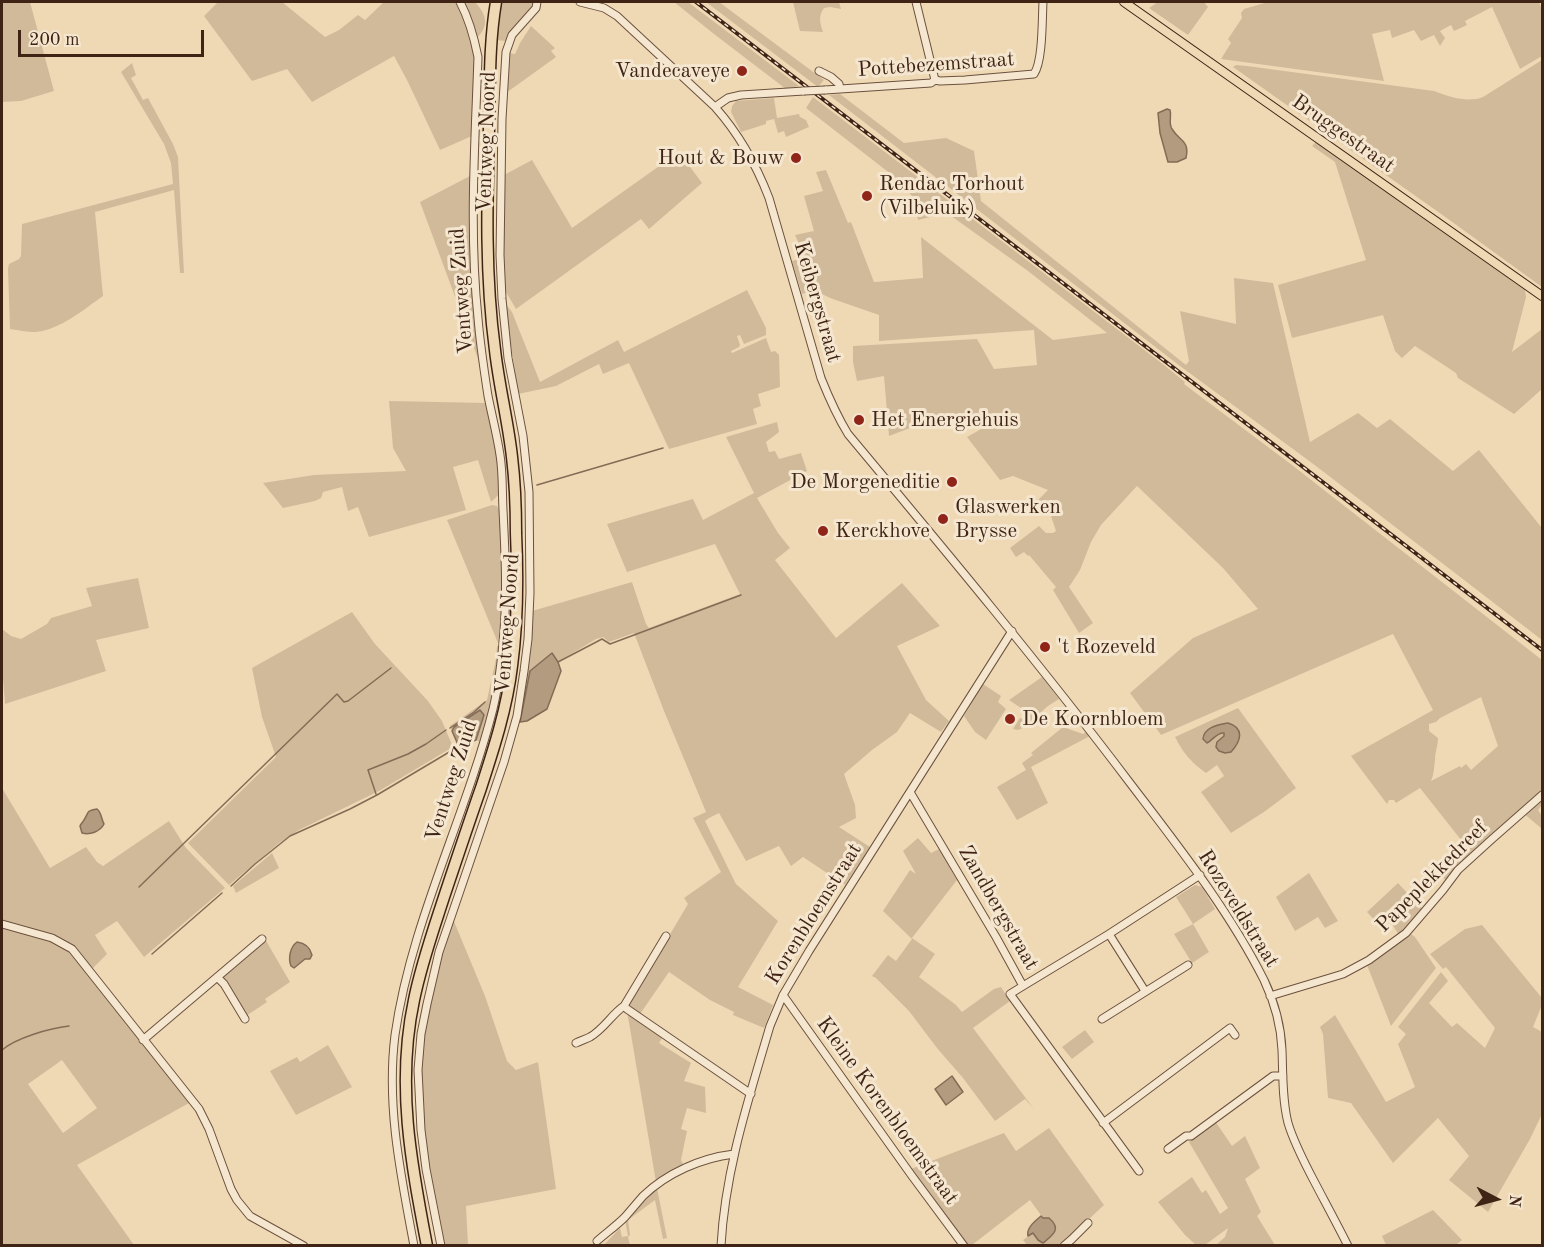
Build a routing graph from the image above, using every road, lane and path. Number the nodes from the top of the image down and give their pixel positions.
1 (460, 2) edge
2 (488, 2) edge
3 (496, 2) edge
4 (537, 2) edge
5 (580, 2) edge
6 (916, 2) edge
7 (1043, 2) edge
8 (1124, 2) edge
9 (491, 61) junction
10 (819, 71) dead end
11 (935, 80) junction
12 (840, 89) junction
13 (715, 106) junction
14 (1542, 296) edge
15 (1012, 631) junction
16 (910, 792) junction
17 (1542, 795) edge
18 (1200, 875) junction
19 (2, 924) edge
20 (1109, 934) junction
21 (666, 936) dead end
22 (262, 939) dead end
23 (1188, 965) dead end
24 (217, 977) junction
25 (1023, 986) junction
26 (1005, 987) dead end
27 (1145, 992) junction
28 (1010, 994) junction
29 (783, 995) junction
30 (1270, 996) junction
31 (624, 1006) junction
32 (245, 1019) dead end
33 (1102, 1019) dead end
34 (1235, 1035) dead end
35 (143, 1040) junction
36 (576, 1043) dead end
37 (1283, 1076) junction
38 (751, 1094) junction
39 (1103, 1123) junction
40 (1168, 1149) dead end
41 (734, 1154) junction
42 (1139, 1172) dead end
43 (1088, 1223) dead end
44 (1074, 1237) junction
45 (597, 1241) dead end
46 (304, 1245) edge
47 (414, 1245) edge
48 (427, 1245) edge
49 (441, 1245) edge
50 (720, 1245) edge
51 (964, 1245) edge
52 (1064, 1245) edge
53 (1076, 1245) edge
54 (1348, 1245) edge

1 - 47 street, Ventweg Zuid
2 - 9 highway
3 - 9 highway
4 - 49 street, Ventweg Noord
5 - 13 street, Keibergstraat
6 - 11 street
7 - 11 street, Pottebezemstraat
8 - 14 main road, Bruggestraat
9 - 48 highway
10 - 12 street, Pottebezemstraat
11 - 12 street, Pottebezemstraat
12 - 13 street, Pottebezemstraat, bridge
13 - 15 street, Keibergstraat
15 - 16 street, Korenbloemstraat
15 - 18 street, Rozeveldstraat
16 - 25 street, Zandbergstraat
16 - 29 street, Korenbloemstraat
17 - 30 street, Papeplekkedreef
18 - 20 street, Zandbergstraat
18 - 30 street, Rozeveldstraat
19 - 35 street
20 - 25 street, Zandbergstraat
20 - 27 street
21 - 31 street
22 - 24 street
23 - 27 street
24 - 32 street
24 - 35 street
25 - 28 street
26 - 28 street, Zandbergstraat
27 - 33 street
28 - 39 street, Zandbergstraat
29 - 38 street, Korenbloemstraat
29 - 51 street, Kleine Korenbloemstraat
30 - 37 street, Rozeveldstraat
31 - 36 street
31 - 38 street
34 - 39 street
35 - 46 street
37 - 40 street
37 - 54 street, Rozeveldstraat
38 - 41 street, Korenbloemstraat
39 - 42 street, Zandbergstraat
41 - 45 street
41 - 50 street, Korenbloemstraat
43 - 44 street
44 - 52 street
44 - 53 street

